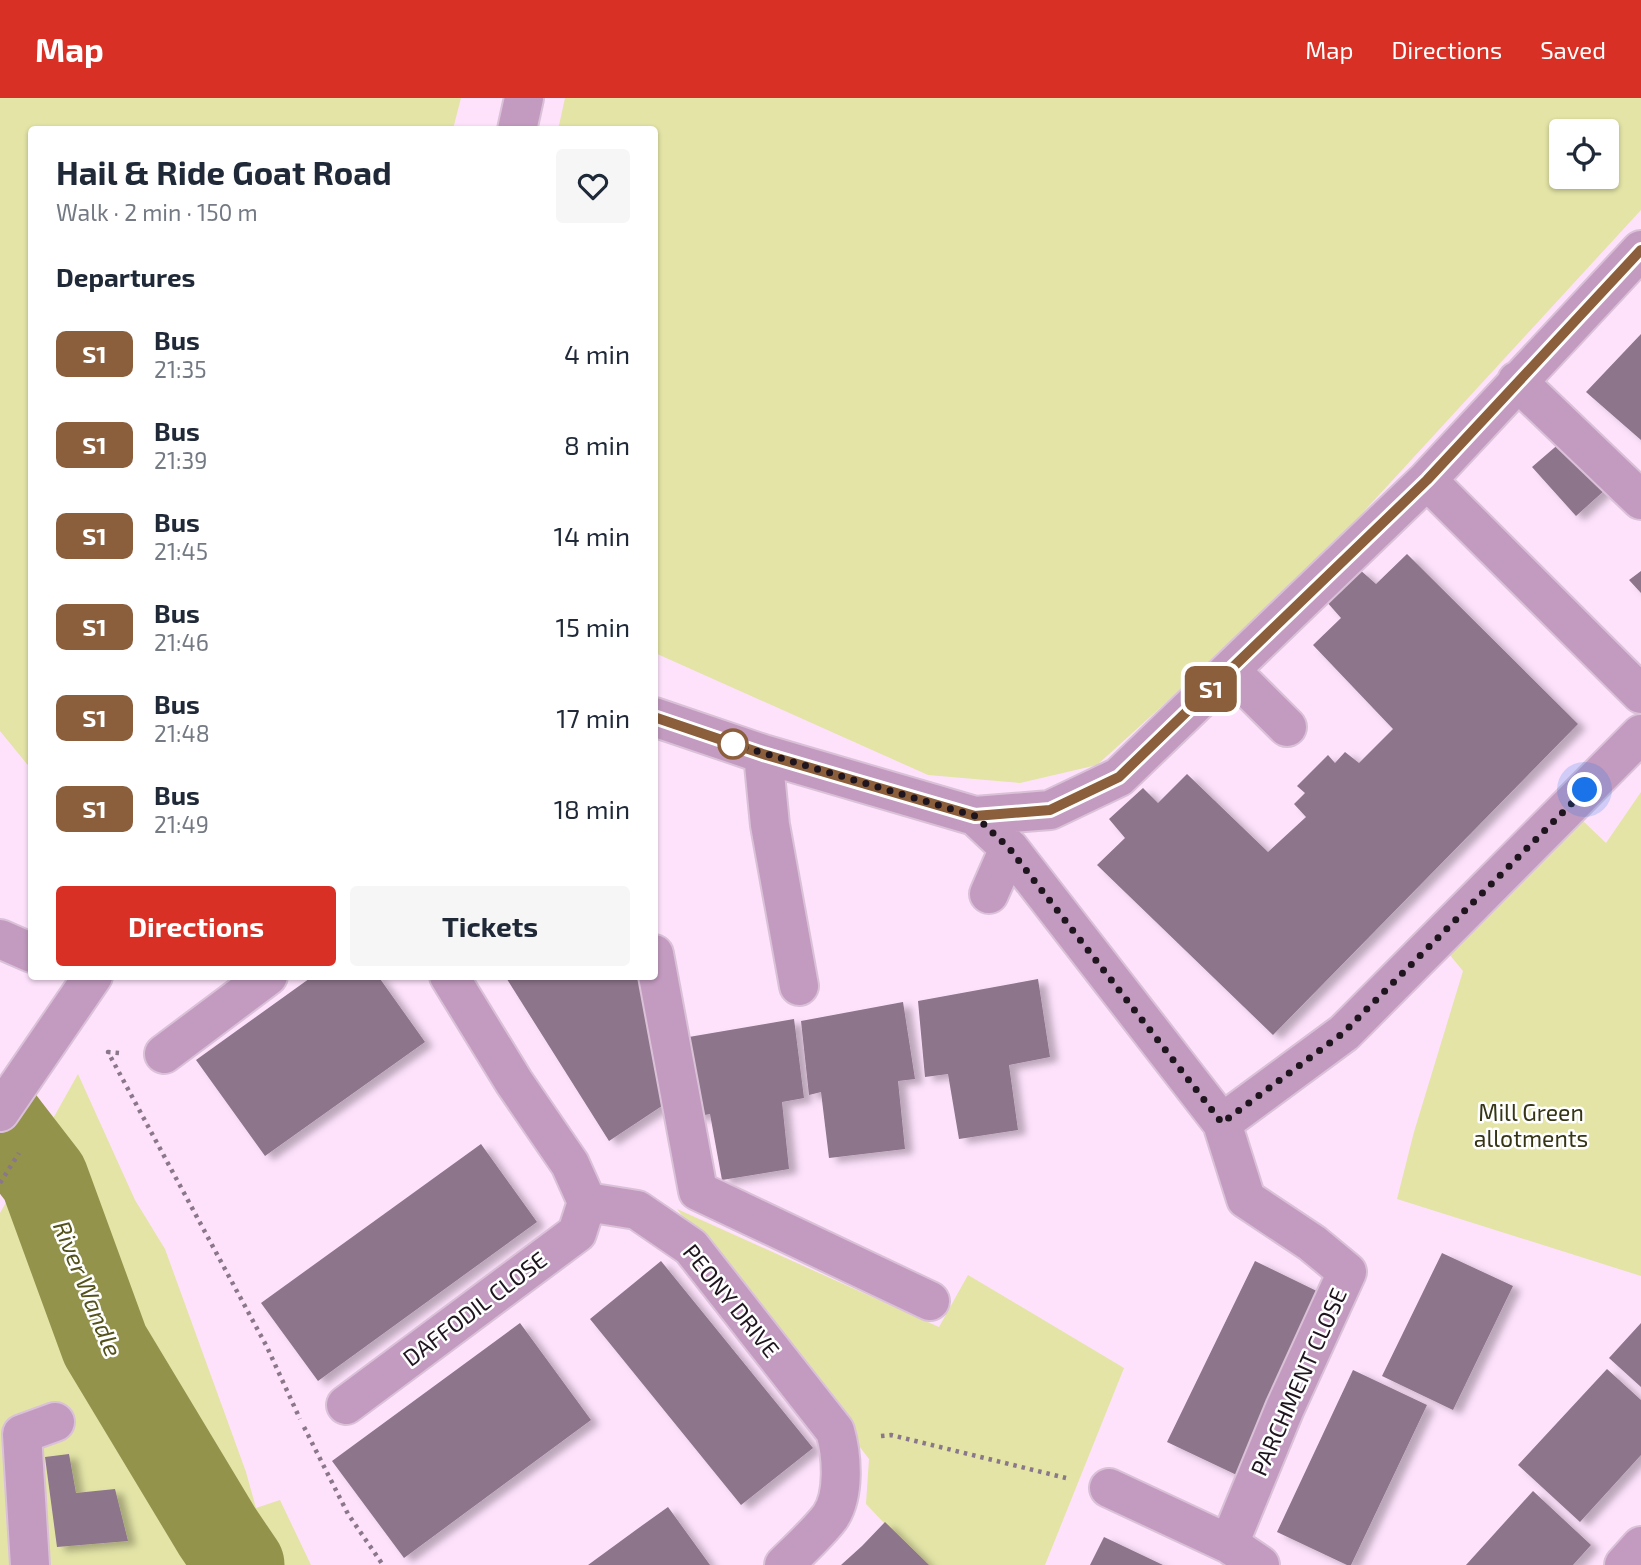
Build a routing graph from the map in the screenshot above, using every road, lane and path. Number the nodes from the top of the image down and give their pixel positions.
1 (524, 98) edge
2 (518, 126) edge
3 (1641, 250) edge
4 (1517, 381) junction
5 (1427, 480) junction
6 (1641, 500) edge
7 (1231, 671) junction
8 (1641, 694) edge
9 (658, 718) edge
10 (1287, 727) dead end
11 (1641, 734) edge
12 (763, 754) junction
13 (975, 816) junction
14 (1009, 848) junction
15 (989, 894) dead end
16 (0, 939) edge
17 (28, 951) edge
18 (658, 976) edge
19 (263, 980) edge
20 (451, 980) edge
21 (78, 982) edge
22 (799, 986) dead end
23 (164, 1054) joint
24 (0, 1112) edge
25 (1222, 1123) junction
26 (587, 1202) junction
27 (930, 1301) dead end
28 (346, 1405) dead end
29 (55, 1422) dead end
30 (838, 1442) junction
31 (1109, 1488) joint
32 (1229, 1544) junction
33 (1641, 1546) edge
34 (30, 1565) edge
35 (383, 1565) edge
36 (784, 1565) edge
37 (1261, 1565) edge
38 (1624, 1565) edge

1 - 2 street
3 - 4 street
4 - 5 street
4 - 6 street
5 - 7 street
5 - 8 street
7 - 10 street
7 - 13 street
9 - 12 street
11 - 25 street
12 - 13 street
12 - 22 street
13 - 14 street, PARCHMENT CLOSE
14 - 15 street
14 - 25 street, PARCHMENT CLOSE
16 - 17 street
18 - 27 street
19 - 23 street
20 - 26 street
21 - 24 street
23 - 35 path
25 - 32 street, PARCHMENT CLOSE
26 - 28 street, DAFFODIL CLOSE
26 - 30 street, PEONY DRIVE
29 - 34 street
30 - 31 path
30 - 36 street, PEONY DRIVE
31 - 32 street
32 - 37 street
33 - 38 street

